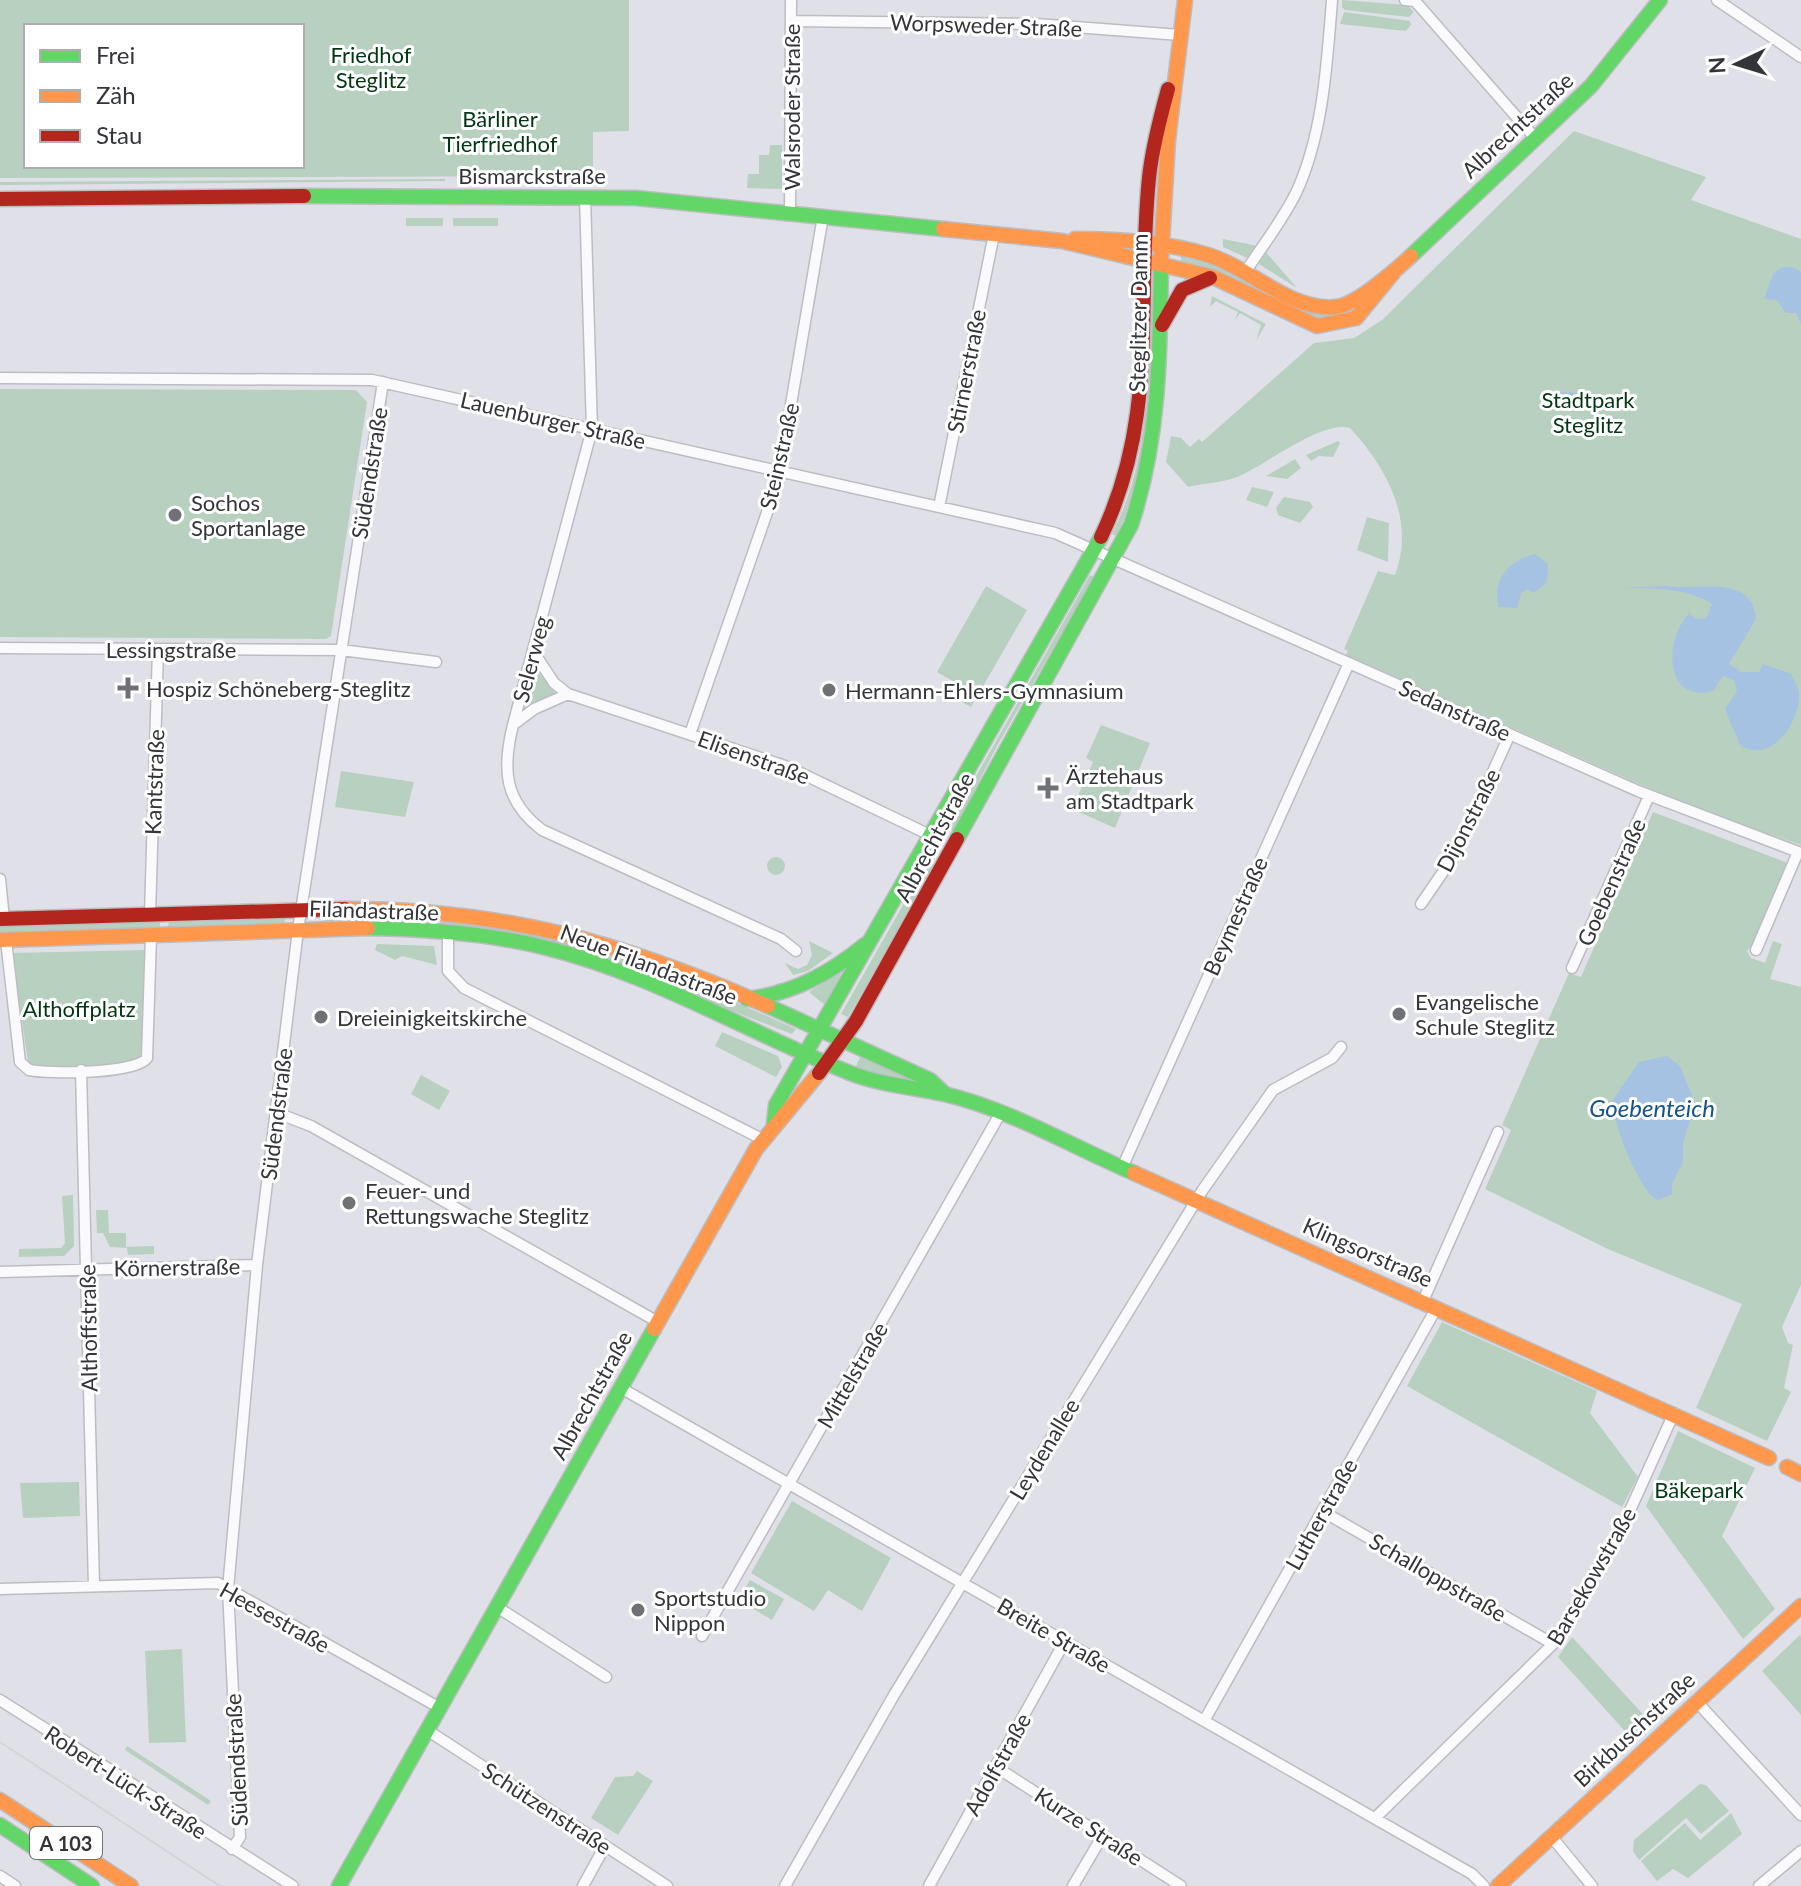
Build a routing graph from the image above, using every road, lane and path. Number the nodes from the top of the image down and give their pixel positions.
1 (791, 0) edge
2 (1185, 0) edge
3 (1332, 0) edge
4 (1405, 0) edge
5 (1430, 0) edge
6 (1660, 0) edge
7 (1717, 0) edge
8 (1422, 10) junction
9 (791, 21) junction
10 (1180, 35) junction
11 (1801, 57) edge
12 (1177, 62) junction
13 (1535, 138) junction
14 (585, 197) junction
15 (0, 199) edge
16 (790, 213) junction
17 (823, 216) junction
18 (994, 234) junction
19 (1062, 241) junction
20 (1143, 242) junction
21 (1161, 245) junction
22 (1142, 262) junction
23 (1161, 265) junction
24 (1246, 271) junction
25 (1393, 273) junction
26 (1213, 277) junction
27 (1160, 333) junction
28 (0, 378) edge
29 (383, 382) junction
30 (592, 429) junction
31 (780, 472) junction
32 (939, 507) junction
33 (1095, 549) junction
34 (1113, 558) junction
35 (0, 648) edge
36 (158, 649) junction
37 (341, 650) junction
38 (533, 651) junction
39 (436, 662) dead end
40 (1349, 663) junction
41 (568, 694) junction
42 (513, 725) junction
43 (690, 734) junction
44 (1510, 734) junction
45 (1649, 796) junction
46 (935, 832) junction
47 (959, 838) junction
48 (1799, 852) edge
49 (0, 879) edge
50 (1421, 904) dead end
51 (302, 910) junction
52 (470, 914) joint
53 (150, 915) junction
54 (2, 919) edge
55 (298, 930) junction
56 (448, 932) junction
57 (151, 936) junction
58 (876, 936) junction
59 (3, 940) edge
60 (1756, 950) dead end
61 (796, 951) dead end
62 (1572, 968) dead end
63 (746, 999) junction
64 (820, 1031) junction
65 (843, 1041) junction
66 (1341, 1047) dead end
67 (807, 1053) junction
68 (827, 1063) junction
69 (81, 1070) junction
70 (945, 1094) junction
71 (277, 1113) junction
72 (1000, 1114) junction
73 (774, 1123) junction
74 (1498, 1132) dead end
75 (762, 1139) junction
76 (1122, 1168) junction
77 (1196, 1201) junction
78 (257, 1265) junction
79 (86, 1269) junction
80 (0, 1272) edge
81 (1423, 1301) junction
82 (1437, 1307) junction
83 (658, 1322) junction
84 (621, 1388) junction
85 (1674, 1413) junction
86 (1769, 1458) dead end
87 (1787, 1467) dead end
88 (1801, 1474) edge
89 (789, 1484) junction
90 (1322, 1511) junction
91 (962, 1583) junction
92 (94, 1586) junction
93 (0, 1589) edge
94 (228, 1589) junction
95 (1801, 1606) edge
96 (497, 1607) junction
97 (702, 1636) dead end
98 (1065, 1641) junction
99 (1553, 1644) junction
100 (606, 1677) dead end
101 (0, 1700) edge
102 (1697, 1702) junction
103 (440, 1708) junction
104 (1204, 1721) junction
105 (427, 1730) junction
106 (996, 1767) junction
107 (0, 1800) edge
108 (1801, 1815) edge
109 (1375, 1818) junction
110 (0, 1825) edge
111 (1103, 1835) junction
112 (1551, 1836) junction
113 (605, 1846) junction
114 (232, 1849) junction
115 (1801, 1851) edge
116 (0, 1876) edge
117 (15, 1886) edge
118 (92, 1886) edge
119 (131, 1886) edge
120 (293, 1886) edge
121 (339, 1886) edge
122 (583, 1886) edge
123 (667, 1886) edge
124 (785, 1886) edge
125 (929, 1886) edge
126 (1073, 1886) edge
127 (1181, 1886) edge
128 (1484, 1886) edge
129 (1498, 1886) edge
130 (1592, 1886) edge
131 (1759, 1886) edge

1 - 9 street, Walsroder Straße
2 - 10 main road, Steglitzer Damm
3 - 24 street
4 - 8 street
5 - 8 street
6 - 13 main road, Albrechtstraße
7 - 11 street
8 - 13 street
9 - 10 street, Worpsweder Straße
9 - 16 street, Walsroder Straße
10 - 12 main road, Steglitzer Damm
12 - 20 main road, Steglitzer Damm
12 - 21 main road, Steglitzer Damm
13 - 25 main road, Albrechtstraße
14 - 15 main road, Bismarckstraße
14 - 16 main road, Bismarckstraße
14 - 30 street, Selerweg
16 - 17 main road, Bismarckstraße
17 - 18 main road, Bismarckstraße
17 - 31 street, Steinstraße
18 - 19 main road, Bismarckstraße
18 - 32 street, Stirnerstraße
19 - 20 main road, Bismarckstraße
19 - 22 main road, Bismarckstraße
20 - 21 main road, Bismarckstraße
20 - 22 main road, Steglitzer Damm
21 - 23 main road, Steglitzer Damm
21 - 24 main road, Bismarckstraße
22 - 23 main road, Bismarckstraße
22 - 33 main road, Steglitzer Damm
23 - 26 main road, Bismarckstraße
23 - 27 main road, Steglitzer Damm
24 - 25 main road, Bismarckstraße
25 - 26 main road, Bismarckstraße
26 - 27 main road
27 - 34 main road, Steglitzer Damm
28 - 29 street, Lauenburger Straße
29 - 30 street, Lauenburger Straße
29 - 37 street, Südendstraße
30 - 31 street, Lauenburger Straße
30 - 38 street, Selerweg
31 - 32 street, Lauenburger Straße
31 - 43 street, Steinstraße
32 - 33 street, Lauenburger Straße
33 - 34 street, Lauenburger Straße
33 - 46 main road, Albrechtstraße
34 - 40 street, Sedanstraße
34 - 47 main road, Albrechtstraße
35 - 36 street, Lessingstraße
36 - 37 street, Lessingstraße
36 - 53 street, Kantstraße
37 - 39 street
37 - 51 street, Südendstraße
38 - 41 street
38 - 42 street, Selerweg
40 - 44 street, Sedanstraße
40 - 76 street, Beymestraße
41 - 42 street
41 - 43 street, Elisenstraße
42 - 61 street, Selerweg
43 - 46 street, Elisenstraße
44 - 45 street, Sedanstraße
44 - 50 street, Dijonstraße
45 - 48 street, Sedanstraße
45 - 62 street, Goebenstraße
46 - 47 main road
46 - 58 main road, Albrechtstraße
47 - 65 main road, Albrechtstraße
48 - 60 street
49 - 54 street
51 - 52 main road, Filandastraße
51 - 53 main road, Filandastraße
51 - 55 street, Südendstraße
52 - 63 main road, Neue Filandastraße
53 - 54 main road, Filandastraße
55 - 56 main road, Filandastraße
55 - 57 main road, Filandastraße
55 - 71 street, Südendstraße
56 - 67 main road, Neue Filandastraße
56 - 75 street, Filandastraße
57 - 59 main road, Filandastraße
57 - 69 street
58 - 63 main road
58 - 64 main road, Albrechtstraße
59 - 69 street
63 - 64 main road, Neue Filandastraße
64 - 65 main road, Neue Filandastraße
64 - 67 main road, Albrechtstraße
65 - 68 main road, Albrechtstraße
65 - 70 main road, Klingsorstraße
66 - 77 street, Leydenallee
67 - 68 main road, Neue Filandastraße
67 - 73 main road, Albrechtstraße
68 - 70 main road, Klingsorstraße
68 - 73 main road, Albrechtstraße
69 - 79 street, Althoffstraße
70 - 72 main road, Klingsorstraße
71 - 78 street, Südendstraße
71 - 83 street
72 - 76 main road, Klingsorstraße
72 - 89 street, Mittelstraße
73 - 75 main road, Albrechtstraße
74 - 81 street
75 - 83 main road, Albrechtstraße
76 - 77 main road, Klingsorstraße
77 - 81 main road, Klingsorstraße
77 - 91 street, Leydenallee
78 - 79 street, Körnerstraße
78 - 94 street, Südendstraße
79 - 80 street, Körnerstraße
79 - 92 street, Althoffstraße
81 - 82 main road, Klingsorstraße
82 - 85 main road, Klingsorstraße
82 - 90 street, Lutherstraße
83 - 84 main road, Albrechtstraße
84 - 89 street, Breite Straße
84 - 96 main road, Albrechtstraße
85 - 86 main road, Klingsorstraße
85 - 99 street, Barsekowstraße
87 - 88 main road
89 - 91 street, Breite Straße
89 - 97 street, Mittelstraße
90 - 99 street, Schalloppstraße
90 - 104 street, Lutherstraße
91 - 98 street, Breite Straße
91 - 124 street, Leydenallee
92 - 93 street, Heesestraße
92 - 94 street, Heesestraße
94 - 103 street, Heesestraße
94 - 114 street, Südendstraße
95 - 102 main road, Birkbuschstraße
96 - 100 street
96 - 103 main road, Albrechtstraße
98 - 104 street, Breite Straße
98 - 106 street, Adolfstraße
99 - 109 street, Barsekowstraße
101 - 114 street, Robert-Lück-Straße
102 - 108 street
102 - 112 main road, Birkbuschstraße
103 - 105 main road, Albrechtstraße
104 - 109 street, Breite Straße
105 - 113 street, Schützenstraße
105 - 121 main road, Albrechtstraße
106 - 111 street, Kurze Straße
106 - 125 street, Adolfstraße
107 - 119 main road, A 103
109 - 128 street, Breite Straße
110 - 118 main road, A 103
111 - 126 street
111 - 127 street, Kurze Straße
112 - 129 main road, Birkbuschstraße
112 - 130 street
113 - 122 street
113 - 123 street, Schützenstraße
114 - 120 street, Robert-Lück-Straße
115 - 131 street
116 - 117 street

